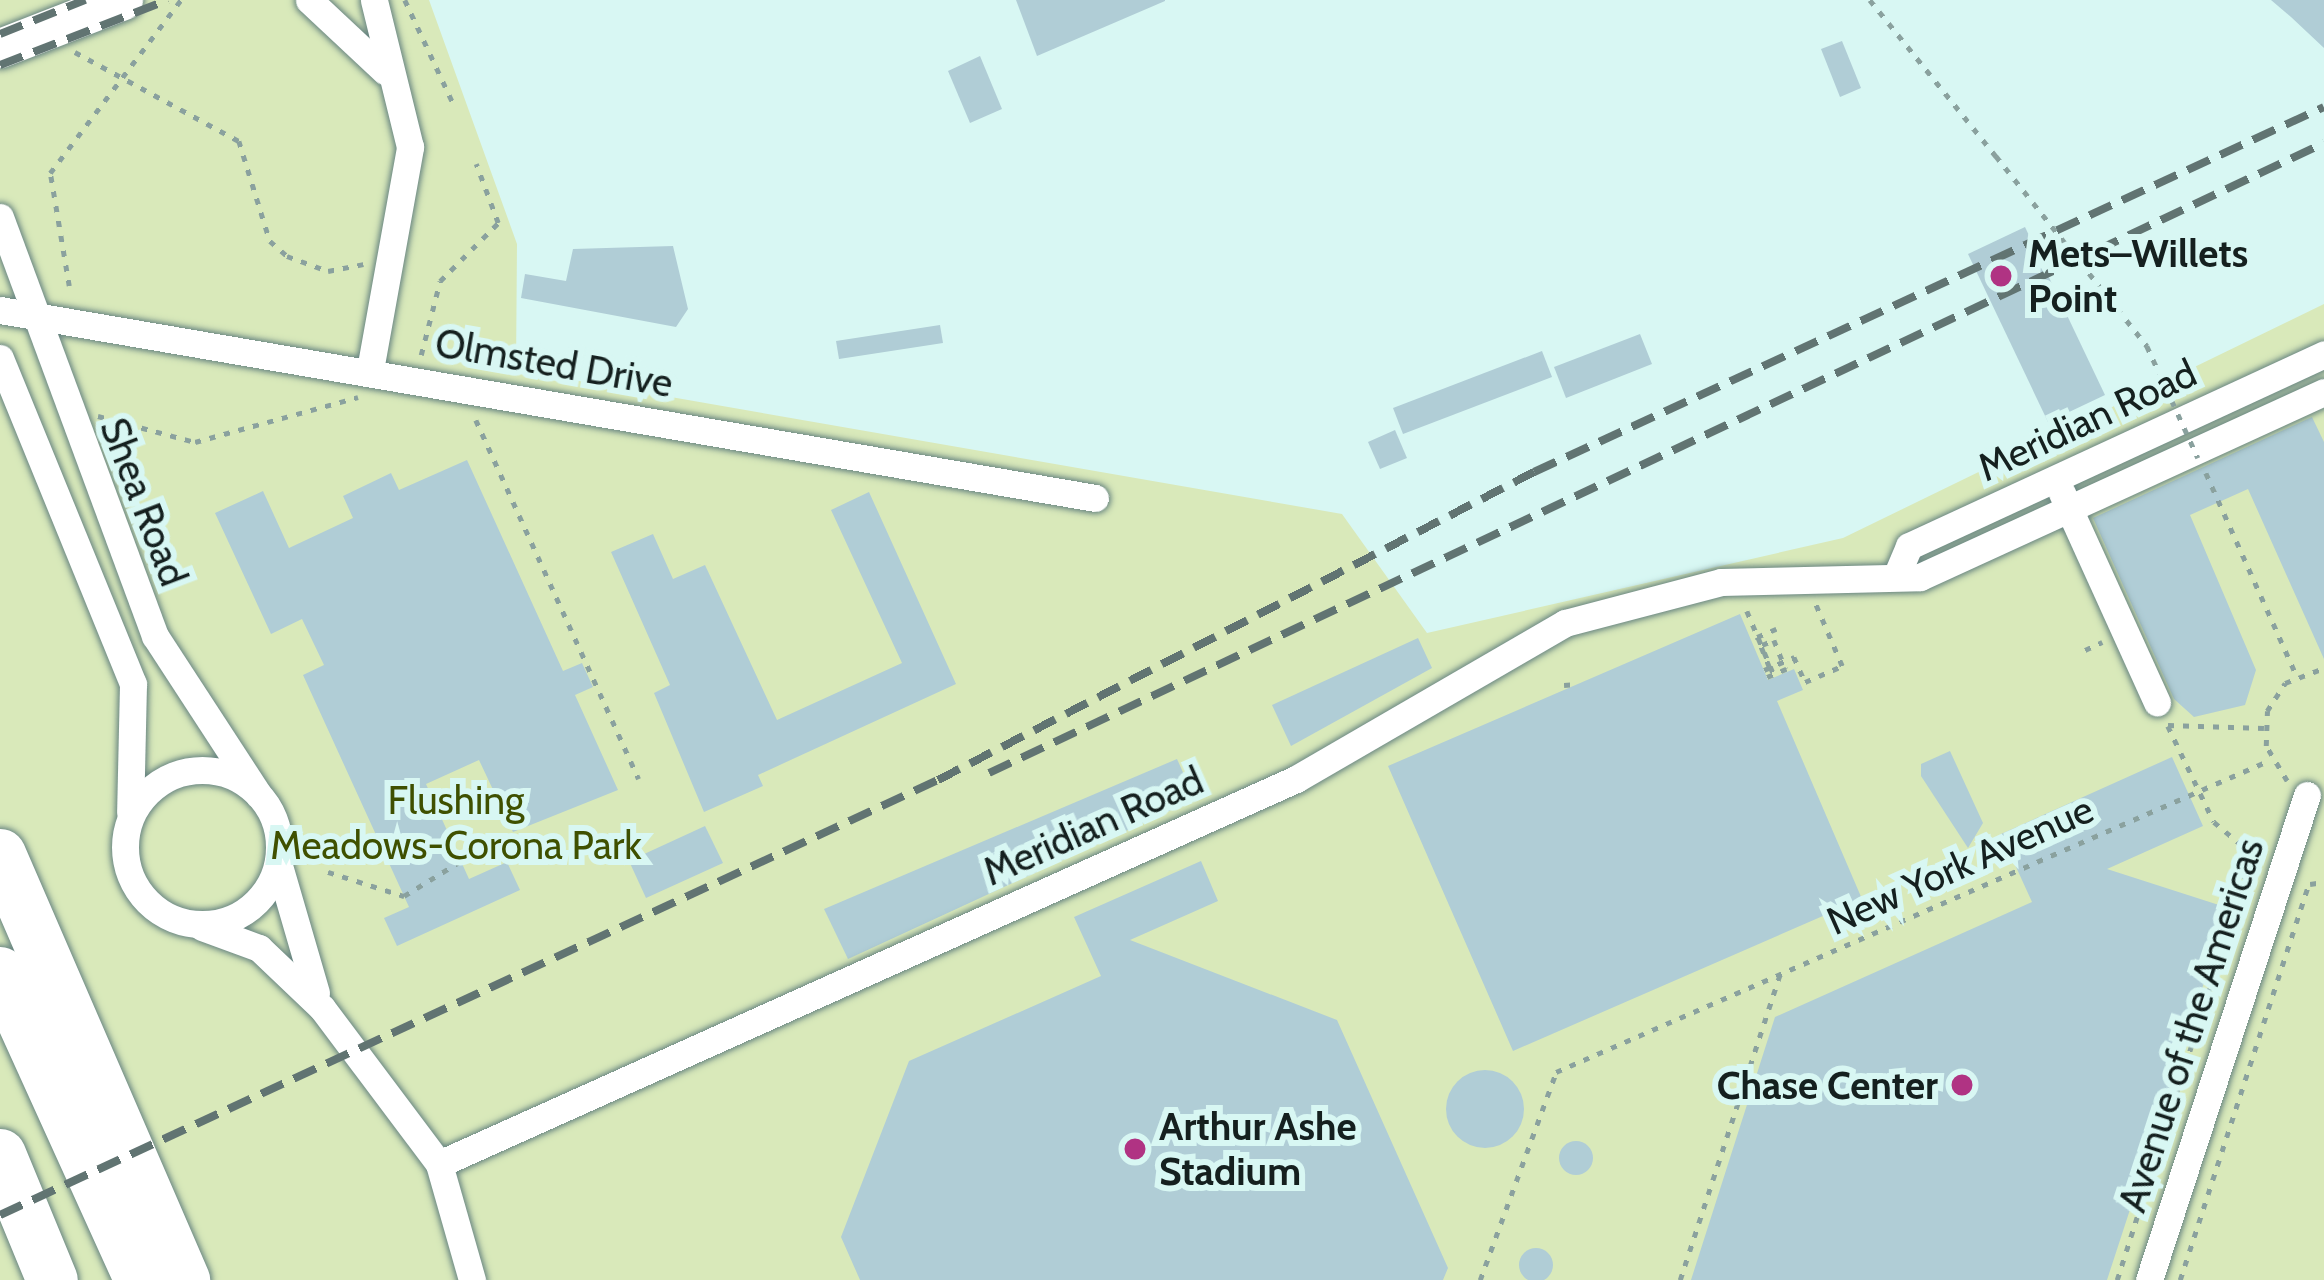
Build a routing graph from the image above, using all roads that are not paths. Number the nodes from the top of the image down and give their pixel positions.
1 (309, 0) edge
2 (374, 0) edge
3 (104, 4) edge
4 (0, 49) edge
5 (395, 84) junction
6 (0, 217) edge
7 (31, 308) junction
8 (0, 310) edge
9 (2324, 353) edge
10 (0, 358) edge
11 (376, 380) junction
12 (2324, 392) edge
13 (2055, 478) junction
14 (1095, 498) dead end
15 (2069, 510) junction
16 (1898, 572) junction
17 (2162, 713) road end
18 (258, 794) junction
19 (2307, 795) dead end
20 (129, 816) junction
21 (0, 854) edge
22 (278, 862) junction
23 (195, 924) junction
24 (0, 972) edge
25 (322, 1008) junction
26 (116, 1134) junction
27 (0, 1154) edge
28 (439, 1164) junction
29 (52, 1280) edge
30 (140, 1280) edge
31 (184, 1280) edge
32 (199, 1280) edge
33 (472, 1280) edge
34 (2149, 1280) edge

1 - 5 street
2 - 5 street
3 - 4 main road
5 - 11 street
6 - 7 street, Shea Road
7 - 8 street, Olmsted Drive
7 - 11 street, Olmsted Drive
7 - 18 street, Shea Road
9 - 13 street, Meridian Road
10 - 20 street, Shea Road
11 - 14 street, Olmsted Drive
12 - 15 street, Meridian Road
13 - 15 street
13 - 16 street, Meridian Road
15 - 16 street, Meridian Road
15 - 17 street
16 - 28 street, Meridian Road
18 - 20 street
18 - 22 street
19 - 34 street, Avenue of the Americas
20 - 23 street
21 - 26 highway
22 - 23 street
22 - 25 street
23 - 25 street
24 - 30 highway
25 - 28 street
26 - 31 highway
26 - 32 highway
27 - 29 highway
28 - 33 street

